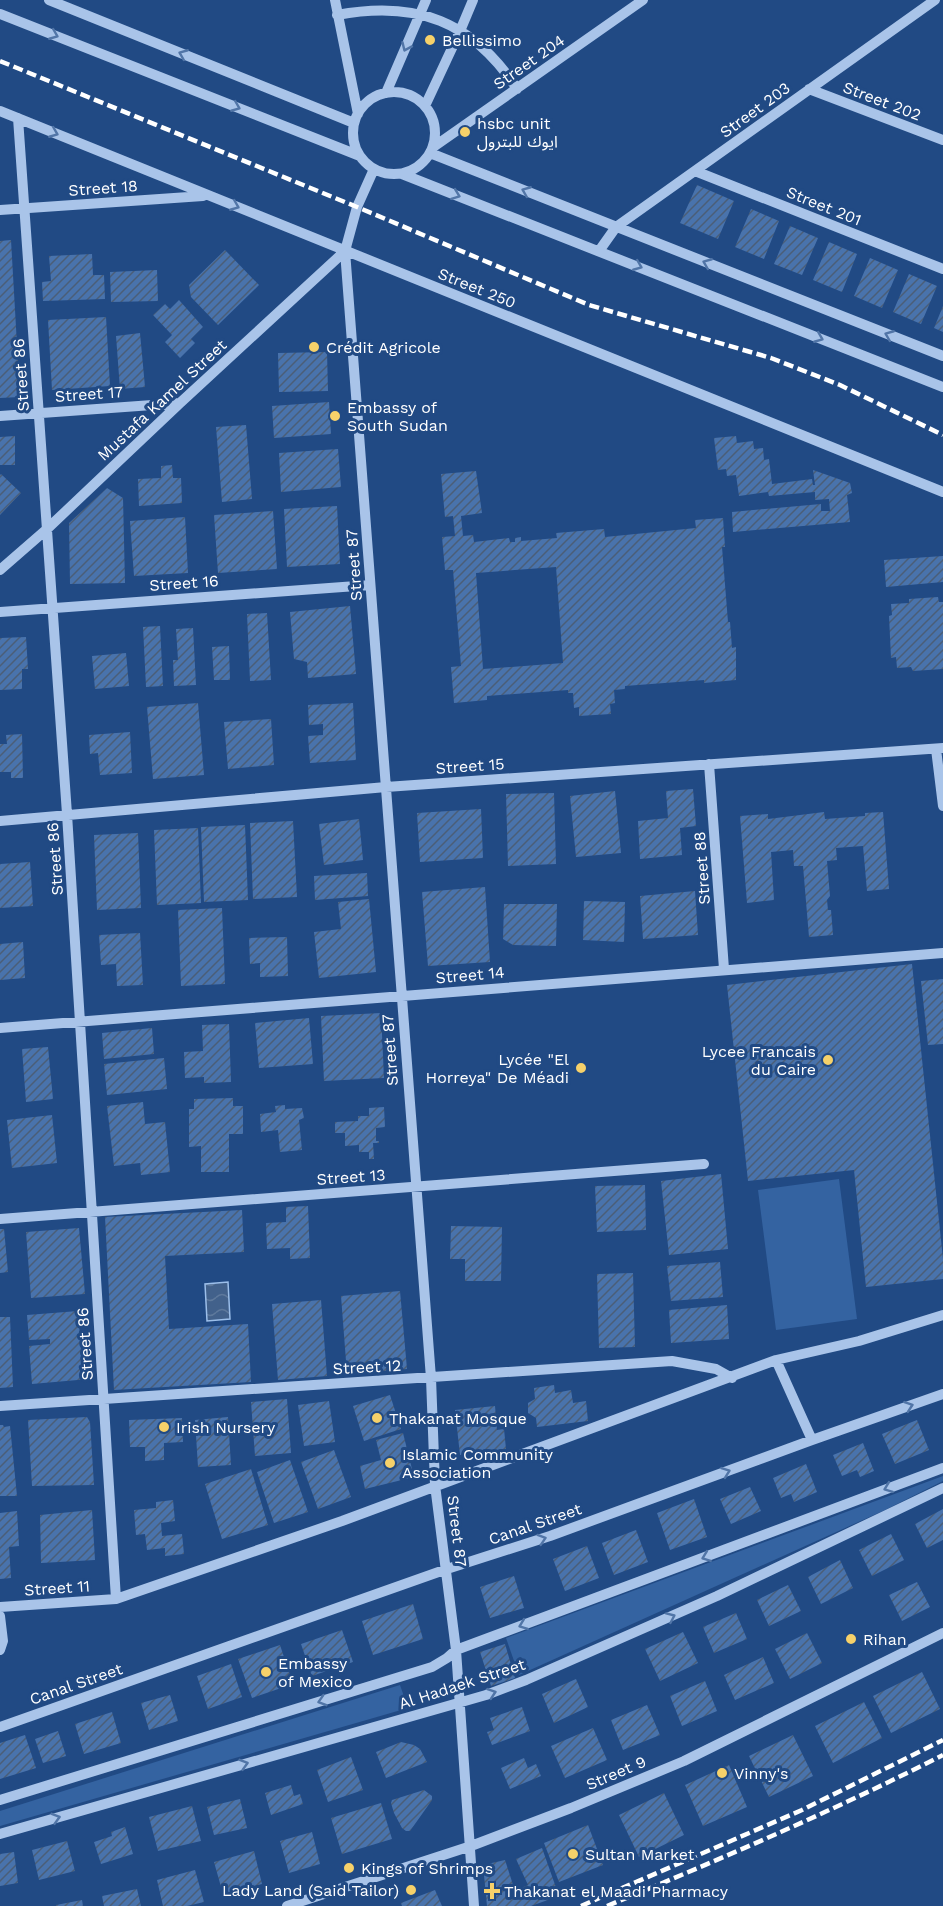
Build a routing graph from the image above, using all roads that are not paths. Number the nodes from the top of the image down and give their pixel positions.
1 (49, 0) edge
2 (335, 0) edge
3 (426, 0) edge
4 (473, 0) edge
5 (643, 0) edge
6 (935, 0) edge
7 (421, 13) junction
8 (0, 14) edge
9 (338, 15) junction
10 (460, 31) junction
11 (517, 89) junction
12 (809, 89) junction
13 (386, 93) junction
14 (425, 106) junction
15 (0, 111) edge
16 (18, 118) junction
17 (356, 119) junction
18 (943, 140) edge
19 (431, 151) junction
20 (360, 156) junction
21 (374, 169) junction
22 (694, 171) junction
23 (402, 174) junction
24 (208, 195) junction
25 (25, 208) junction
26 (0, 210) edge
27 (616, 227) junction
28 (345, 251) junction
29 (599, 251) junction
30 (943, 269) edge
31 (943, 356) edge
32 (943, 387) edge
33 (180, 403) junction
34 (39, 413) junction
35 (0, 416) edge
36 (943, 492) edge
37 (47, 529) junction
38 (0, 570) edge
39 (370, 585) junction
40 (52, 608) junction
41 (0, 612) edge
42 (940, 749) edge
43 (709, 764) junction
44 (386, 787) junction
45 (943, 806) edge
46 (67, 814) junction
47 (0, 821) edge
48 (943, 953) edge
49 (724, 969) junction
50 (401, 995) junction
51 (80, 1021) junction
52 (0, 1028) edge
53 (704, 1164) dead end
54 (416, 1186) junction
55 (92, 1212) junction
56 (0, 1219) edge
57 (943, 1315) edge
58 (776, 1360) junction
59 (430, 1378) junction
60 (732, 1378) junction
61 (943, 1394) edge
62 (104, 1398) junction
63 (0, 1406) edge
64 (812, 1440) junction
65 (943, 1468) edge
66 (435, 1485) junction
67 (943, 1488) edge
68 (447, 1569) junction
69 (116, 1599) junction
70 (0, 1607) edge
71 (0, 1616) edge
72 (943, 1633) edge
73 (0, 1650) edge
74 (456, 1650) junction
75 (459, 1703) junction
76 (0, 1727) edge
77 (0, 1800) edge
78 (0, 1834) edge
79 (471, 1845) junction
80 (287, 1906) edge
81 (474, 1906) edge

17 -> 1 street
2 - 9 street
3 - 7 street
4 - 10 street
5 - 11 street, Street 204
6 - 12 street, Street 203
7 - 9 street
7 - 10 street
7 -> 13 street
8 -> 20 street
9 - 17 street
10 - 11 street
10 - 14 street
11 - 19 street, Street 204
12 - 18 street, Street 202
12 - 22 street, Street 203
13 - 14 street
13 - 17 street
14 - 19 street
15 - 16 street, Street 250
16 -> 24 street, Street 250
16 - 25 street, Street 86
17 - 20 street
19 - 23 street
27 -> 19 street
20 - 21 street
21 - 23 street
21 - 28 street
22 - 27 street, Street 203
22 - 30 street, Street 201
23 -> 29 street
24 - 25 street, Street 18
24 -> 28 street, Street 250
25 - 26 street, Street 18
25 - 34 street, Street 86
27 - 29 street, Street 203
31 -> 27 street
28 - 33 street, Mustafa Kamel Street
28 - 36 street, Street 250
28 - 39 street, Street 87
29 -> 32 street
33 - 34 street, Street 17
33 - 37 street, Mustafa Kamel Street
34 - 35 street, Street 17
34 - 37 street, Street 86
37 - 38 street, Mustafa Kamel Street
37 - 40 street, Street 86
39 - 40 street, Street 16
39 - 44 street, Street 87
40 - 41 street, Street 16
40 - 46 street, Street 86
42 - 43 street, Street 15
42 - 45 street
43 - 44 street, Street 15
43 - 49 street, Street 88
44 - 46 street, Street 15
44 - 50 street, Street 87
46 - 47 street, Street 15
46 - 51 street, Street 86
48 - 49 street, Street 14
49 - 50 street, Street 14
50 - 51 street, Street 14
50 - 54 street, Street 87
51 - 52 street, Street 14
51 - 55 street, Street 86
53 - 54 street, Street 13
54 - 55 street, Street 13
54 - 59 street, Street 87
55 - 56 street, Street 13
55 - 62 street, Street 86
57 - 58 street
58 - 60 street
58 - 64 street
59 - 60 street, Street 12
59 - 62 street, Street 12
59 - 66 street, Street 87
60 - 66 street
64 -> 61 street, Canal Street
62 - 63 street, Street 12
62 - 69 street, Street 86
68 -> 64 street, Canal Street
65 -> 74 street, Al Hadaek Street
66 - 68 street, Street 87
66 - 69 street
75 -> 67 street, Al Hadaek Street
68 - 74 street, Street 87
68 - 76 street, Canal Street
69 - 70 street, Street 11
71 - 73 street
72 - 79 street, Street 9
74 - 75 street, Street 87
74 -> 77 street, Al Hadaek Street
78 -> 75 street, Al Hadaek Street
75 - 79 street, Street 87
79 - 80 street, Street 9
79 - 81 street, Street 87

